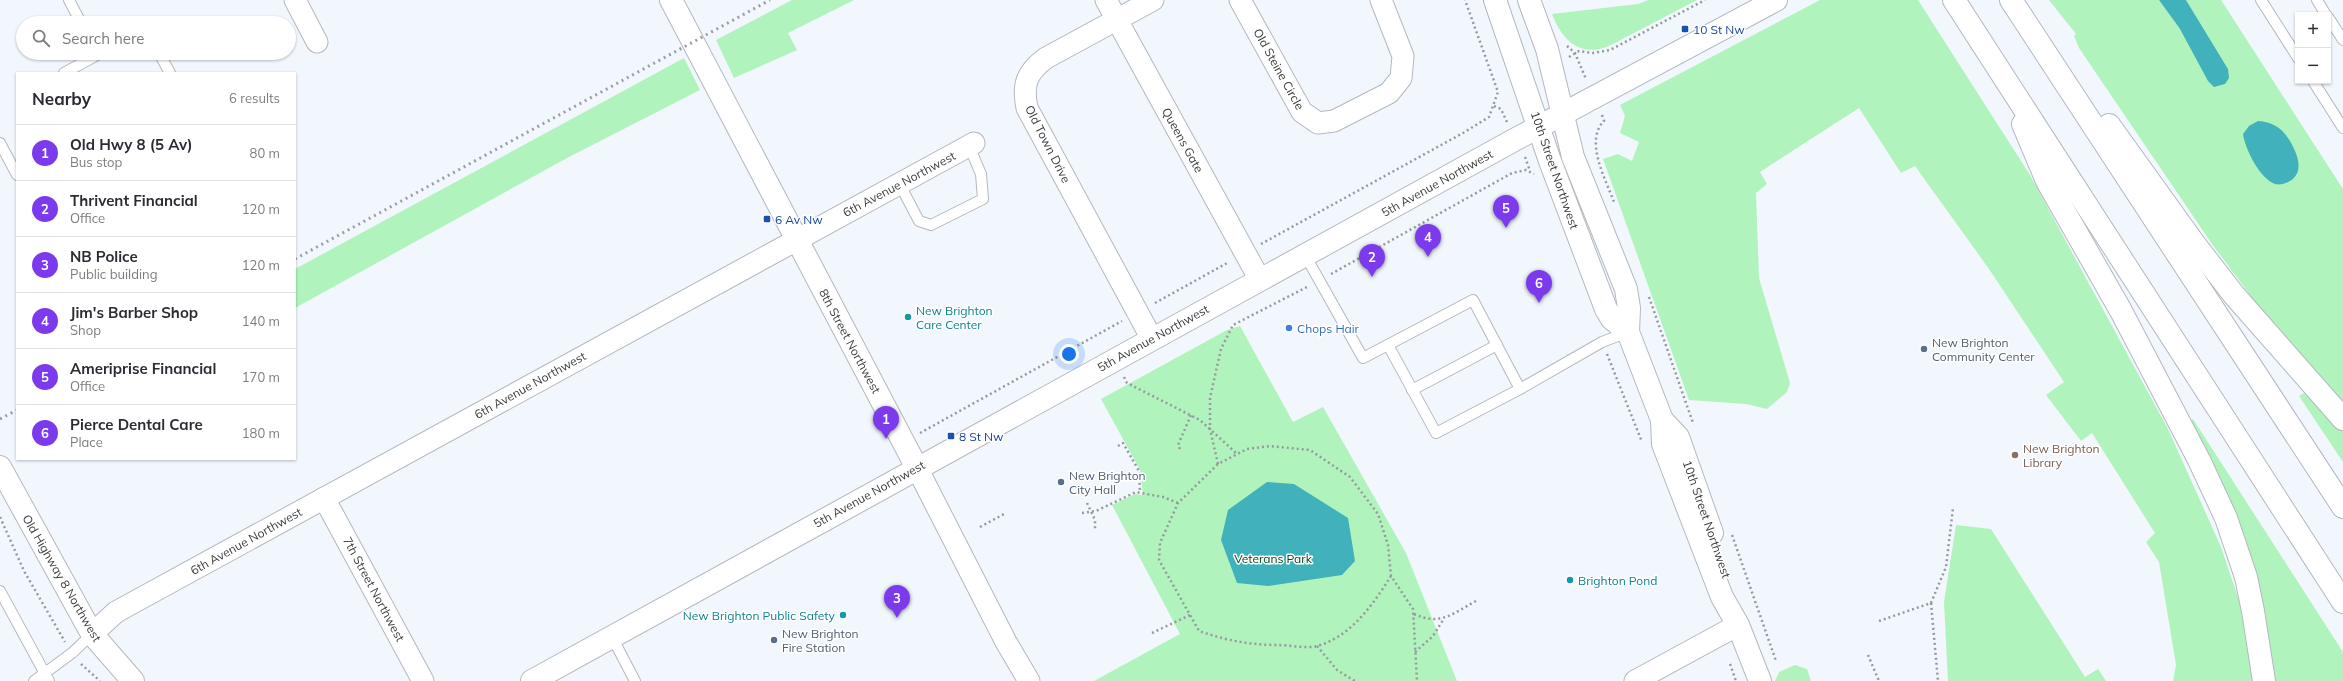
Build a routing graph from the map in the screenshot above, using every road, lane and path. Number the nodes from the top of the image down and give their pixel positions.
1 (69, 0) edge
2 (671, 0) edge
3 (1106, 0) edge
4 (1153, 0) edge
5 (1240, 0) edge
6 (1381, 0) edge
7 (1465, 0) edge
8 (1495, 0) edge
9 (1529, 0) edge
10 (1705, 0) edge
11 (1776, 0) edge
12 (1954, 0) edge
13 (2011, 0) edge
14 (2020, 0) edge
15 (2261, 0) edge
16 (2317, 0) edge
17 (303, 3) edge
18 (2324, 12) edge
19 (77, 16) edge
20 (1117, 20) junction
21 (2331, 22) edge
22 (2343, 40) edge
23 (317, 42) dead end
24 (1575, 53) dead end
25 (2295, 53) edge
26 (87, 60) edge
27 (163, 60) edge
28 (66, 72) edge
29 (169, 72) edge
30 (2000, 72) junction
31 (2315, 84) edge
32 (1505, 91) dead end
33 (1498, 92) junction
34 (1494, 106) junction
35 (1501, 109) dead end
36 (1563, 114) junction
37 (1540, 127) junction
38 (2343, 128) edge
39 (0, 143) edge
40 (972, 144) joint
41 (1528, 164) dead end
42 (16, 174) edge
43 (899, 184) junction
44 (797, 239) junction
45 (1245, 253) junction
46 (1305, 255) junction
47 (1260, 280) junction
48 (1319, 280) junction
49 (1138, 312) junction
50 (1628, 332) junction
51 (1152, 339) junction
52 (1388, 345) junction
53 (1496, 345) junction
54 (1607, 353) dead end
55 (1114, 359) junction
56 (1520, 389) junction
57 (1412, 390) junction
58 (1685, 397) dead end
59 (1191, 415) junction
60 (2343, 419) edge
61 (1694, 426) dead end
62 (1210, 429) junction
63 (1641, 439) dead end
64 (904, 443) junction
65 (1118, 446) dead end
66 (1180, 449) dead end
67 (1236, 453) junction
68 (1218, 464) junction
69 (917, 468) junction
70 (1, 469) edge
71 (1140, 492) junction
72 (324, 498) junction
73 (1087, 503) dead end
74 (1178, 503) junction
75 (2343, 507) edge
76 (1954, 508) dead end
77 (1091, 512) junction
78 (1082, 513) dead end
79 (1004, 514) dead end
80 (0, 517) edge
81 (980, 527) dead end
82 (1729, 527) dead end
83 (1095, 529) dead end
84 (1391, 576) junction
85 (0, 591) edge
86 (1476, 601) dead end
87 (2343, 602) edge
88 (1931, 604) junction
89 (1413, 613) junction
90 (1190, 615) junction
91 (1443, 619) junction
92 (1879, 621) dead end
93 (1738, 625) junction
94 (1152, 633) dead end
95 (92, 634) junction
96 (612, 637) junction
97 (66, 644) dead end
98 (1317, 646) junction
99 (1415, 652) junction
100 (1868, 655) dead end
101 (1776, 661) dead end
102 (79, 662) dead end
103 (47, 677) edge
104 (34, 681) edge
105 (100, 681) edge
106 (133, 681) edge
107 (423, 681) edge
108 (532, 681) edge
109 (635, 681) edge
110 (1029, 681) edge
111 (1355, 681) edge
112 (1417, 681) edge
113 (1635, 681) edge
114 (1760, 681) edge
115 (1879, 681) edge
116 (1938, 681) edge
117 (2264, 681) edge

1 - 19 lane
2 - 44 main road, 8th Street Northwest
3 - 20 street, Queens Gate
4 - 20 street, Old Town Drive
5 - 6 street, Old Steine Circle
7 - 33 path
8 - 37 main road, 10th Street Northwest
9 - 36 main road, 10th Street Northwest
10 - 24 path
11 - 36 main road, 5th Avenue Northwest
12 - 30 main road
13 - 75 main road
14 - 60 main road
15 - 25 lane
16 - 18 lane
17 - 23 street
20 - 45 street, Queens Gate
20 - 49 street, Old Town Drive
21 - 22 lane
26 - 28 lane
27 - 29 lane
30 - 87 main road
30 - 117 main road
31 - 38 lane
32 - 33 path
33 - 34 path
34 - 35 path
34 - 45 path
36 - 37 main road, 5th Avenue Northwest
36 - 50 main road, 10th Street Northwest
37 - 46 main road, 5th Avenue Northwest
37 - 50 main road, 10th Street Northwest
39 - 42 lane
40 - 43 street, 6th Avenue Northwest
40 - 43 lane
41 - 48 path
43 - 44 street, 6th Avenue Northwest
44 - 64 main road, 8th Street Northwest
44 - 72 street, 6th Avenue Northwest
45 - 47 street, Queens Gate
45 - 49 path
46 - 47 main road, 5th Avenue Northwest
46 - 48 lane
47 - 51 main road, 5th Avenue Northwest
48 - 52 lane
48 - 62 path
49 - 51 street, Old Town Drive
49 - 64 path
50 - 56 lane
50 - 93 main road, 10th Street Northwest
51 - 55 main road, 5th Avenue Northwest
52 - 53 lane
52 - 57 lane
53 - 56 lane
53 - 57 lane
54 - 63 path
55 - 59 path
55 - 69 main road, 5th Avenue Northwest
56 - 57 lane
58 - 61 path
59 - 62 path
59 - 66 path
62 - 67 path
62 - 68 path
64 - 69 main road, 8th Street Northwest
65 - 71 path
67 - 68 path
67 - 84 path
68 - 74 path
69 - 96 main road, 5th Avenue Northwest
69 - 110 street, 8th Street Northwest
70 - 95 main road, Old Highway 8 Northwest
71 - 74 path
71 - 77 path
72 - 95 street, 6th Avenue Northwest
72 - 107 street, 7th Street Northwest
73 - 77 path
74 - 90 path
76 - 88 path
77 - 78 path
77 - 83 path
79 - 81 path
80 - 97 path
82 - 101 path
84 - 89 path
84 - 98 path
85 - 103 lane
86 - 91 path
88 - 92 path
88 - 116 path
89 - 91 path
89 - 99 path
90 - 94 path
90 - 98 path
91 - 99 path
93 - 113 street
93 - 114 main road, 10th Street Northwest
95 - 103 lane
95 - 106 main road, Old Highway 8 Northwest
96 - 108 main road, 5th Avenue Northwest
96 - 109 lane
98 - 111 path
99 - 112 path
100 - 115 path
102 - 105 path
103 - 104 lane

